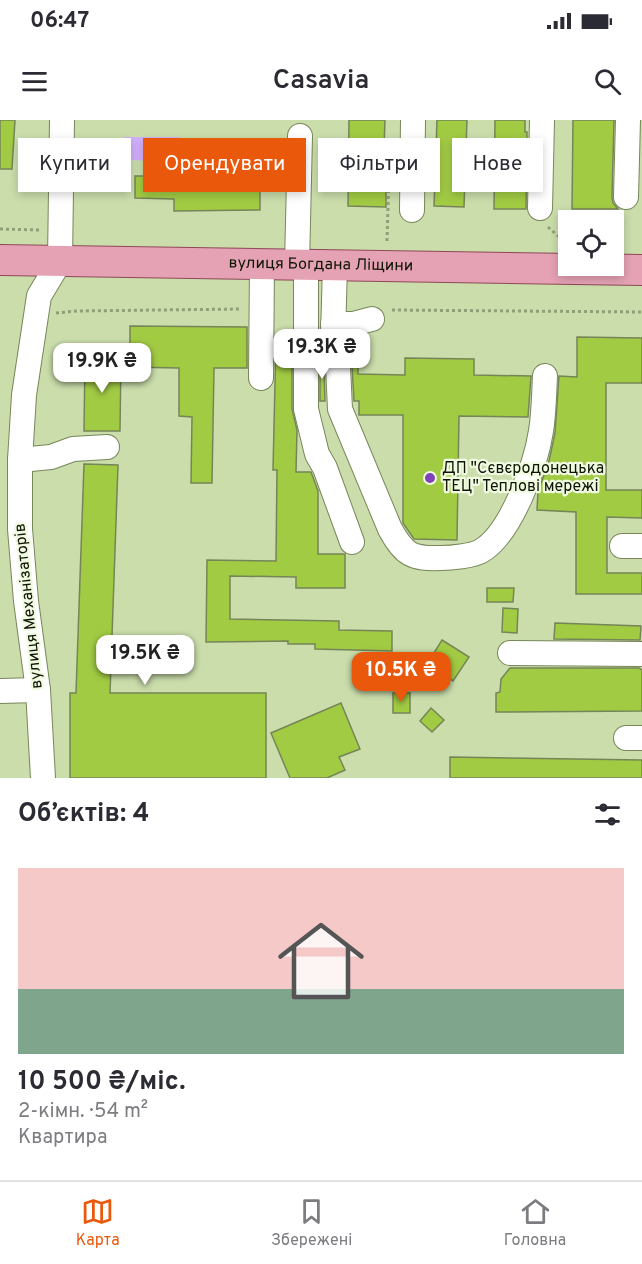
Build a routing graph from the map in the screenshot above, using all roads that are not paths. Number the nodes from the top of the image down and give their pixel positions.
1 (62, 120) edge
2 (413, 120) edge
3 (542, 120) edge
4 (628, 120) edge
5 (300, 136) dead end
6 (626, 197) dead end
7 (540, 208) dead end
8 (412, 210) dead end
9 (0, 260) edge
10 (60, 261) junction
11 (262, 264) junction
12 (301, 265) junction
13 (335, 265) junction
14 (642, 270) edge
15 (372, 319) dead end
16 (333, 324) junction
17 (545, 376) dead end
18 (261, 378) dead end
19 (107, 447) dead end
20 (20, 460) junction
21 (352, 542) dead end
22 (510, 653) dead end
23 (642, 654) edge
24 (38, 690) junction
25 (0, 691) edge
26 (43, 778) edge

1 - 10 street
2 - 8 street
3 - 7 street
4 - 6 street
5 - 12 street
9 - 10 main road, вулиця Богдана Ліщини
10 - 11 main road, вулиця Богдана Ліщини
10 - 20 street, вулиця Механізаторів
11 - 12 main road, вулиця Богдана Ліщини
11 - 18 street
12 - 13 main road, вулиця Богдана Ліщини
12 - 21 street
13 - 14 main road, вулиця Богдана Ліщини
13 - 16 street
15 - 16 street
16 - 17 street
19 - 20 street
20 - 24 street, вулиця Механізаторів
22 - 23 street
24 - 25 street
24 - 26 street, вулиця Механізаторів

